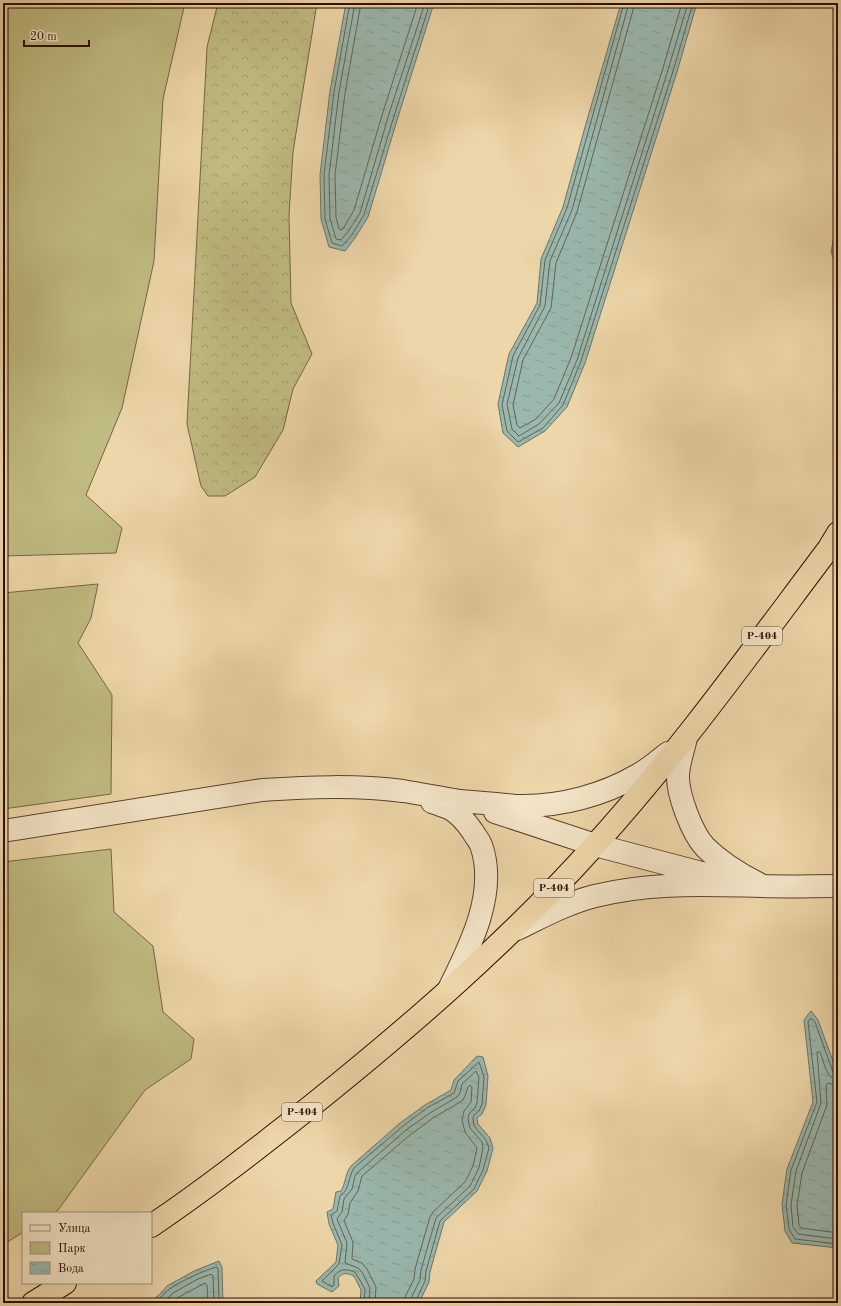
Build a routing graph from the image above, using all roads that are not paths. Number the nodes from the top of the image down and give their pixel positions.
1 (838, 534) edge
2 (686, 738) junction
3 (403, 791) junction
4 (460, 800) junction
5 (3, 831) edge
6 (595, 845) junction
7 (764, 886) junction
8 (838, 886) edge
9 (512, 932) junction
10 (448, 991) junction
11 (152, 1225) edge
12 (63, 1284) edge
13 (33, 1303) edge

1 - 2 highway, Р-404
2 - 4 street
2 - 6 highway, Р-404
2 - 7 street
3 - 4 street
3 - 5 street
3 - 10 street
4 - 6 street
6 - 7 street
6 - 9 highway, Р-404
7 - 8 street
7 - 9 street
9 - 10 highway, Р-404
10 - 11 highway, Р-404
12 - 13 highway

